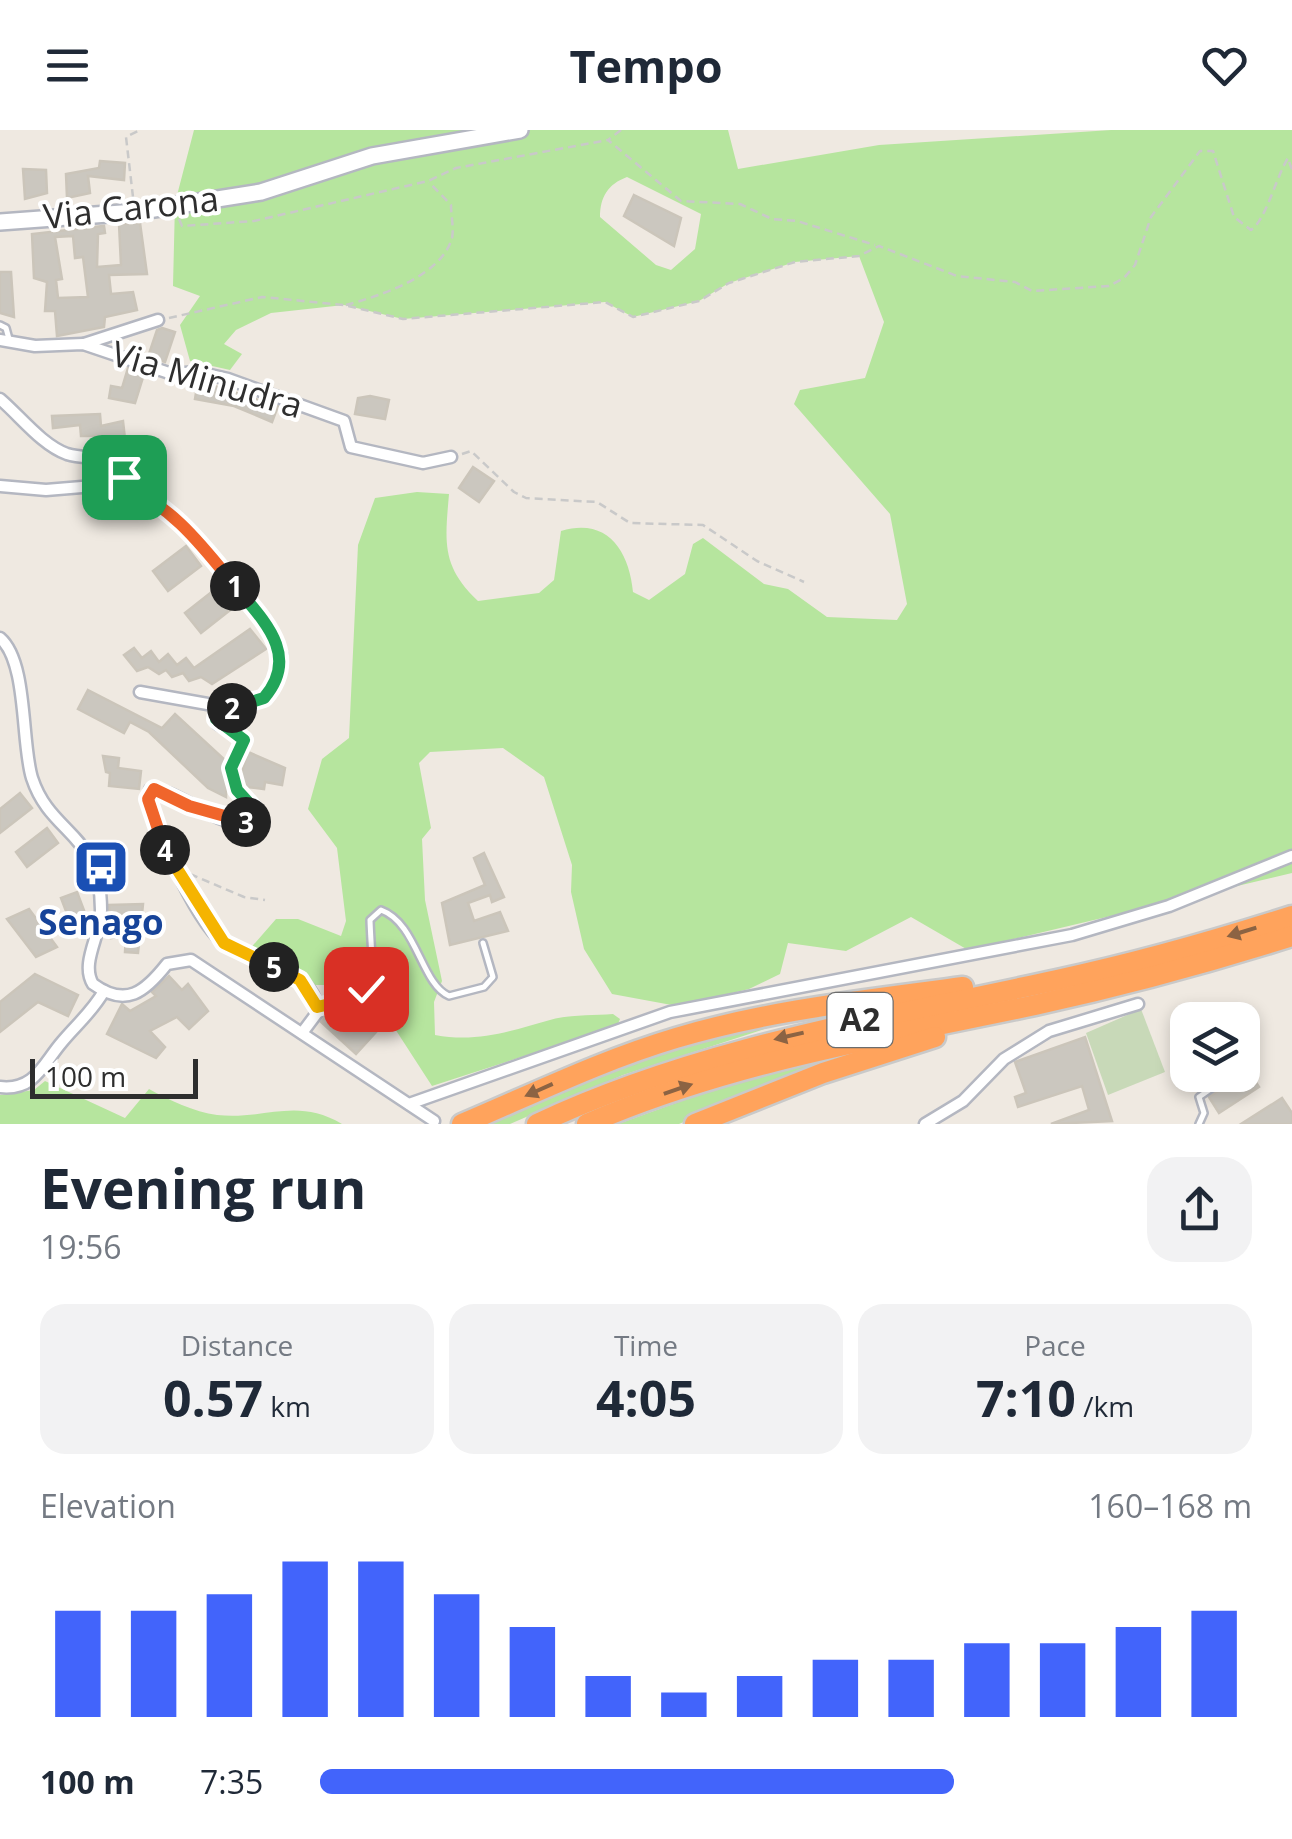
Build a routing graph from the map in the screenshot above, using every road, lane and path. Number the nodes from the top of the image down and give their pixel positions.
1 (140, 130) edge
2 (520, 130) edge
3 (621, 130) edge
4 (608, 140) junction
5 (1292, 170) edge
6 (428, 181) junction
7 (175, 207) junction
8 (135, 212) junction
9 (0, 222) edge
10 (878, 246) junction
11 (344, 305) junction
12 (158, 320) joint
13 (0, 326) edge
14 (4, 340) edge
15 (83, 344) junction
16 (0, 399) edge
17 (452, 457) joint
18 (118, 484) junction
19 (0, 486) edge
20 (804, 582) dead end
21 (0, 638) edge
22 (140, 692) dead end
23 (218, 707) junction
24 (1292, 856) edge
25 (175, 868) junction
26 (266, 900) dead end
27 (1292, 916) edge
28 (1292, 936) edge
29 (483, 943) dead end
30 (1192, 946) junction
31 (1206, 962) junction
32 (104, 991) junction
33 (1138, 1004) dead end
34 (317, 1007) junction
35 (302, 1033) junction
36 (0, 1087) edge
37 (1207, 1092) edge
38 (409, 1104) junction
39 (434, 1121) dead end
40 (462, 1124) edge
41 (537, 1124) edge
42 (586, 1124) edge
43 (695, 1124) edge
44 (924, 1124) edge
45 (1199, 1124) edge

1 - 8 path
2 - 7 street, Via Carona
3 - 4 path
4 - 6 path
4 - 10 path
5 - 10 path
6 - 7 path
6 - 11 path
7 - 8 street, Via Carona
8 - 9 street, Via Carona
10 - 11 path
11 - 12 path
12 - 15 street
13 - 14 lane
14 - 15 street, Via Minudra
15 - 17 street, Via Minudra
16 - 18 street
17 - 20 path
18 - 19 street
18 - 23 street
21 - 32 street
22 - 23 street
23 - 25 street
24 - 38 street
25 - 26 path
25 - 34 street
27 -> 30 highway, A2
28 - 31 highway, A2
29 - 34 lane
30 -> 40 highway
30 -> 41 highway, A2
42 -> 31 highway, A2
31 - 43 highway
32 - 35 street
32 - 36 street
33 - 44 street
34 - 35 street
35 - 38 street
37 - 45 lane
38 - 39 street

